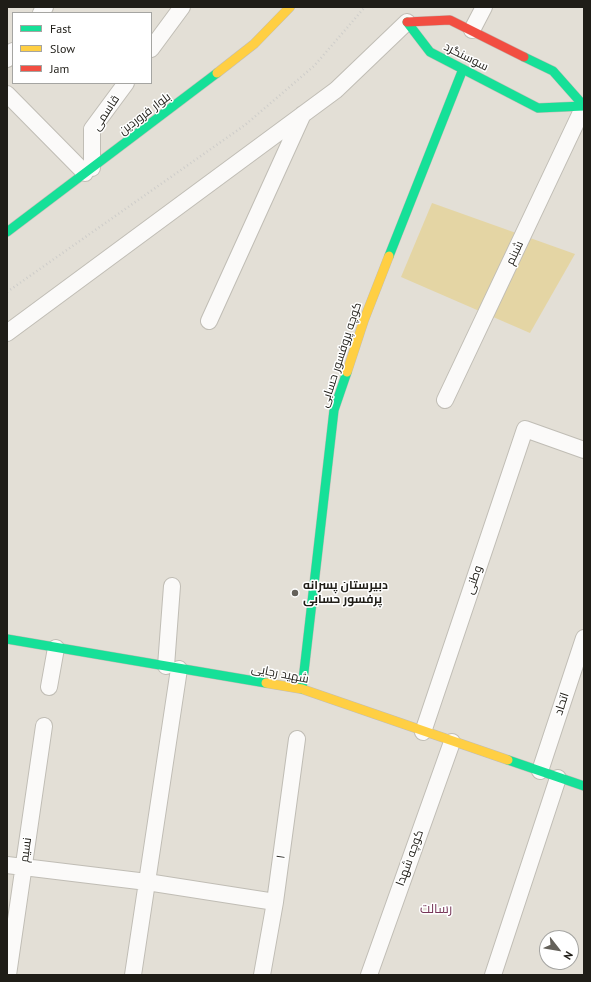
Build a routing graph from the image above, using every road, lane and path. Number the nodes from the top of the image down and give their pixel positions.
1 (182, 7) edge
2 (290, 7) edge
3 (365, 7) edge
4 (484, 7) edge
5 (407, 22) junction
6 (472, 30) junction
7 (152, 48) edge
8 (463, 69) junction
9 (125, 84) edge
10 (7, 94) edge
11 (584, 106) edge
12 (303, 113) junction
13 (89, 171) junction
14 (7, 232) edge
15 (7, 292) edge
16 (209, 321) dead end
17 (7, 333) edge
18 (445, 400) dead end
19 (584, 450) edge
20 (172, 586) dead end
21 (584, 638) edge
22 (7, 639) edge
23 (56, 648) junction
24 (172, 668) junction
25 (49, 687) dead end
26 (302, 689) junction
27 (44, 726) dead end
28 (423, 732) junction
29 (297, 739) dead end
30 (452, 742) junction
31 (540, 771) junction
32 (558, 778) junction
33 (584, 786) edge
34 (7, 865) edge
35 (24, 867) junction
36 (147, 882) junction
37 (275, 902) junction
38 (8, 975) edge
39 (133, 975) edge
40 (262, 975) edge
41 (369, 975) edge
42 (493, 975) edge

1 - 7 street
2 - 13 street, بلوار فروردین
3 - 15 path
4 - 6 street
5 - 6 street
5 - 8 street, سوسنگرد
5 - 12 street
6 - 11 street
8 - 11 street, سوسنگرد
8 - 26 street, کوچه پروفسور حسابی
9 - 13 street, قاسمی
10 - 13 street
11 - 18 street, شبنم
12 - 16 street
12 - 17 street
13 - 14 street, بلوار فروردین
19 - 28 street, وطنی
20 - 24 street
21 - 31 street, اتحاد
22 - 23 street, شهید رجایی
23 - 24 street, شهید رجایی
23 - 25 street
24 - 26 street, شهید رجایی
24 - 36 street
26 - 28 street, شهید رجایی
27 - 35 street, نسیم
28 - 30 street, شهید رجایی
29 - 37 street, ۱
30 - 31 street, شهید رجایی
30 - 41 street, کوچه شهدا
31 - 32 street, شهید رجایی
32 - 33 street, شهید رجایی
32 - 42 street
34 - 35 street
35 - 36 street
35 - 38 street, نسیم
36 - 37 street
36 - 39 street
37 - 40 street, ۱

